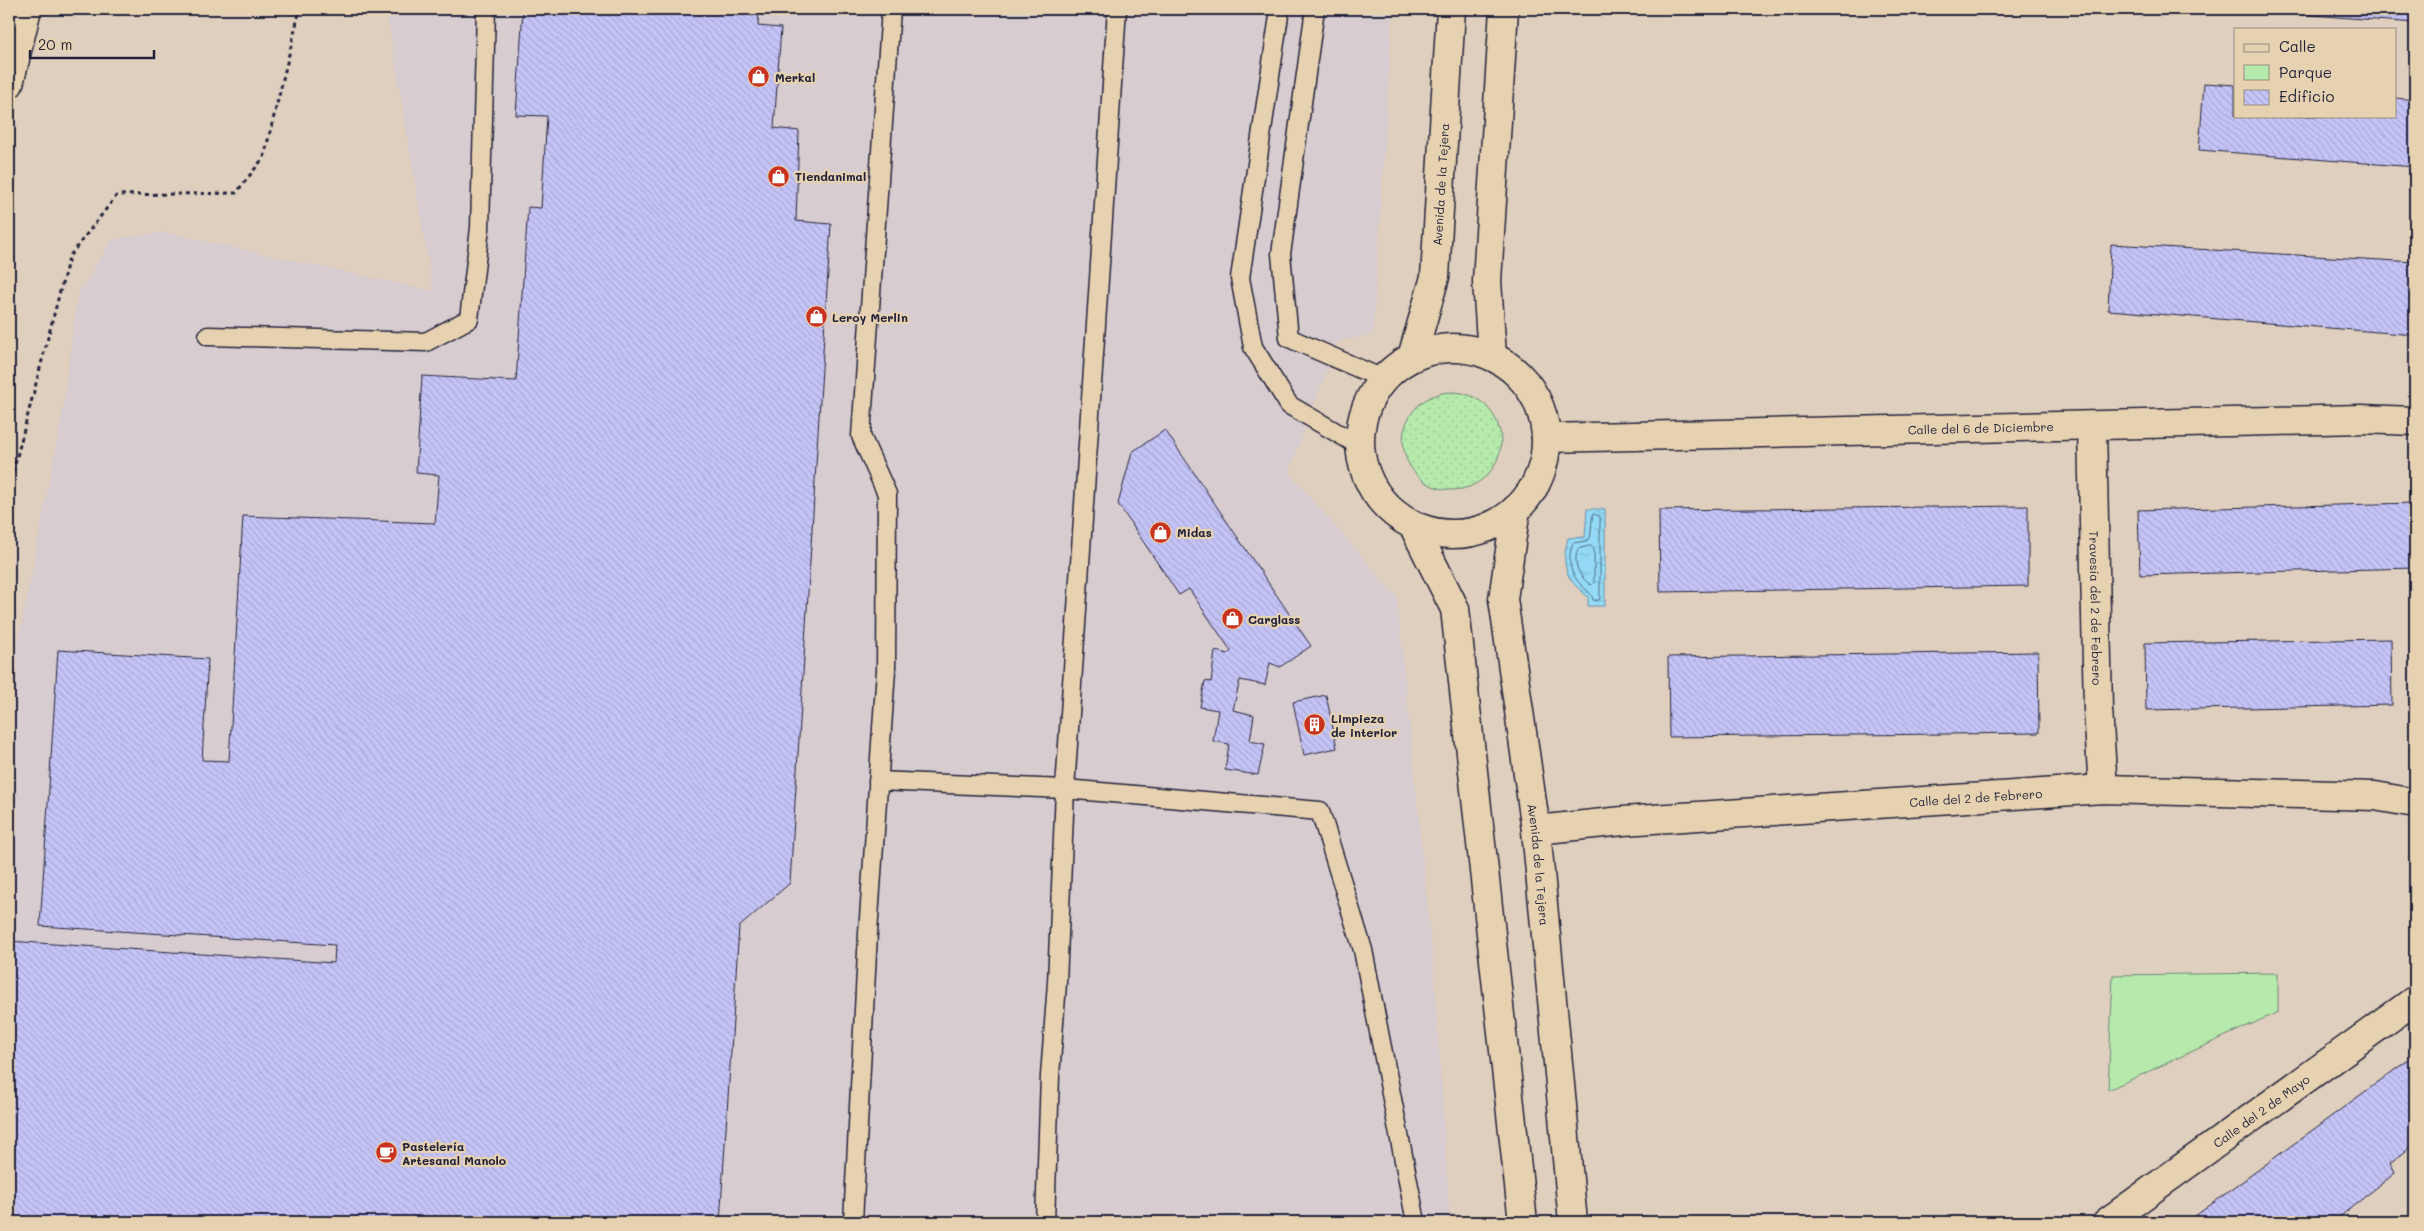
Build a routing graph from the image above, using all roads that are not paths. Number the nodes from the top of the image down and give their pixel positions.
1 (27, 9) edge
2 (486, 9) edge
3 (891, 9) edge
4 (1118, 9) edge
5 (1280, 9) edge
6 (1315, 9) edge
7 (1451, 9) edge
8 (1504, 9) edge
9 (9, 84) edge
10 (208, 336) dead end
11 (1492, 356) junction
12 (1412, 357) junction
13 (1383, 379) junction
14 (2415, 421) edge
15 (2092, 426) junction
16 (1546, 438) junction
17 (1360, 446) junction
18 (1516, 509) junction
19 (1413, 525) junction
20 (878, 781) junction
21 (2103, 789) junction
22 (1065, 790) junction
23 (2415, 803) edge
24 (1536, 830) junction
25 (2415, 1000) edge
26 (853, 1222) edge
27 (1045, 1222) edge
28 (1416, 1222) edge
29 (1523, 1222) edge
30 (1573, 1222) edge
31 (2106, 1222) edge

1 - 9 street
2 - 10 lane
3 - 20 lane
4 - 22 lane
5 - 17 lane
6 - 13 lane
7 - 12 street, Avenida de la Tejera
8 - 11 street
11 - 12 street
11 - 16 street
12 - 13 street
13 - 17 street
14 - 15 street, Calle del 6 de Diciembre
15 - 16 street, Calle del 6 de Diciembre
15 - 21 street, Travesía del 2 de Febrero
16 - 18 street
17 - 19 street
18 - 19 street
18 - 24 street, Avenida de la Tejera
19 - 29 street
20 - 22 lane
20 - 26 lane
21 - 23 street, Calle del 2 de Febrero
21 - 24 street, Calle del 2 de Febrero
22 - 27 lane
22 - 28 lane
24 - 30 street, Avenida de la Tejera
25 - 31 street, Calle del 2 de Mayo

